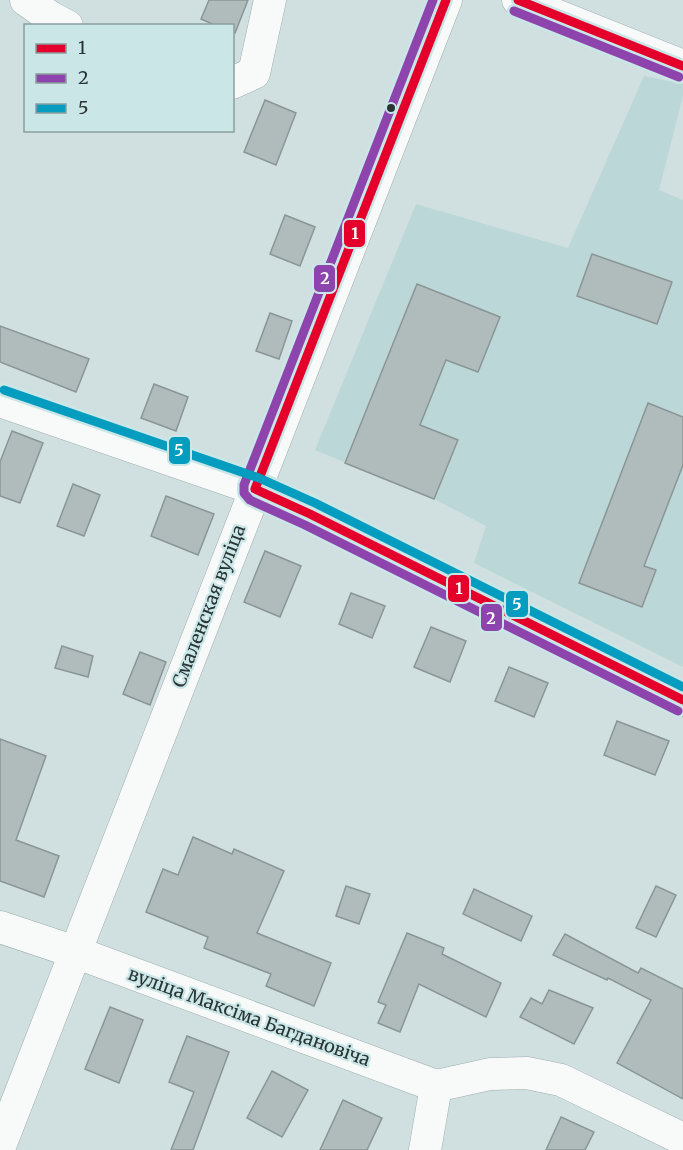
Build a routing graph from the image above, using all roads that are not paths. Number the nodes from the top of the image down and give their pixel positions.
1 (26, 0) edge
2 (270, 0) edge
3 (446, 0) edge
4 (518, 0) edge
5 (63, 24) edge
6 (683, 66) edge
7 (234, 82) edge
8 (0, 401) edge
9 (255, 489) junction
10 (683, 700) edge
11 (0, 927) edge
12 (75, 952) junction
13 (436, 1086) junction
14 (683, 1139) edge
15 (0, 1146) edge
16 (425, 1150) edge

1 - 5 street
2 - 7 street
3 - 9 street, Смаленская вуліца
4 - 6 street
8 - 9 street
9 - 10 street
9 - 12 street, Смаленская вуліца
11 - 12 street, вуліца Максіма Багдановіча
12 - 13 street, вуліца Максіма Багдановіча
12 - 15 street, Смаленская вуліца
13 - 14 street
13 - 16 street

